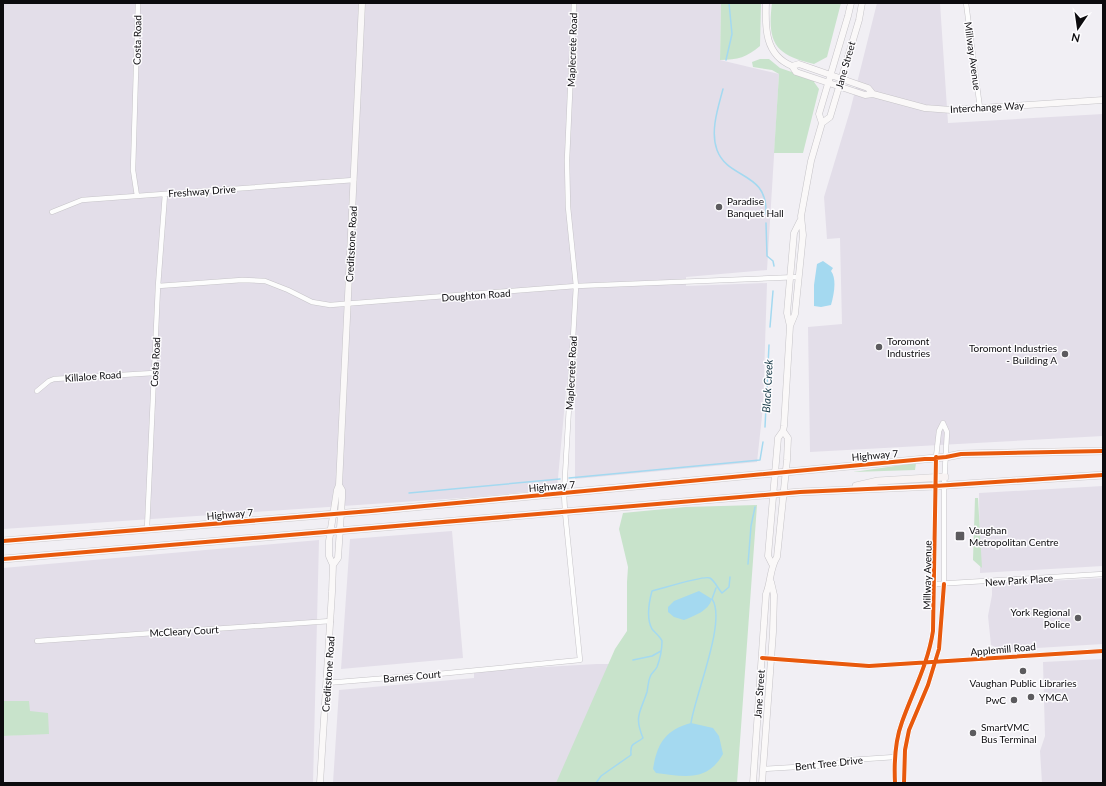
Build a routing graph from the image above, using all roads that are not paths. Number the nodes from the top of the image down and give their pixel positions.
1 (138, 3) edge
2 (362, 3) edge
3 (574, 3) edge
4 (766, 3) edge
5 (851, 3) edge
6 (862, 3) edge
7 (966, 3) edge
8 (792, 66) junction
9 (830, 75) junction
10 (840, 79) junction
11 (828, 82) junction
12 (838, 86) junction
13 (873, 94) junction
14 (1103, 100) edge
15 (980, 108) junction
16 (822, 123) junction
17 (354, 180) junction
18 (165, 194) junction
19 (137, 196) junction
20 (52, 212) dead end
21 (800, 221) junction
22 (790, 277) junction
23 (798, 277) junction
24 (158, 286) junction
25 (576, 286) junction
26 (348, 304) junction
27 (790, 326) junction
28 (154, 373) junction
29 (37, 391) dead end
30 (783, 432) junction
31 (1103, 451) edge
32 (936, 457) junction
33 (946, 457) junction
34 (776, 472) junction
35 (786, 472) junction
36 (1103, 475) edge
37 (945, 477) junction
38 (935, 478) junction
39 (935, 486) junction
40 (944, 486) junction
41 (841, 489) junction
42 (564, 493) junction
43 (784, 494) junction
44 (774, 495) junction
45 (565, 512) junction
46 (338, 513) junction
47 (147, 530) junction
48 (330, 532) junction
49 (340, 532) junction
50 (3, 541) edge
51 (3, 559) edge
52 (772, 564) junction
53 (333, 565) junction
54 (1103, 574) edge
55 (770, 582) junction
56 (935, 584) junction
57 (944, 584) junction
58 (331, 621) junction
59 (36, 641) dead end
60 (1103, 651) edge
61 (762, 658) junction
62 (770, 659) junction
63 (926, 663) junction
64 (934, 663) junction
65 (498, 668) joint
66 (326, 683) junction
67 (895, 757) junction
68 (763, 769) junction
69 (320, 783) edge
70 (753, 783) edge
71 (762, 783) edge
72 (895, 783) edge
73 (904, 783) edge

1 - 19 street, Costa Road
2 - 17 main road, Creditstone Road
3 - 25 street, Maplecrete Road
4 - 8 main road, Interchange Way
5 - 9 main road, Jane Street
6 - 10 main road, Jane Street
7 - 15 street, Millway Avenue
8 - 9 main road, Interchange Way
8 - 11 main road, Interchange Way
9 - 10 main road, Interchange Way
9 - 11 main road, Jane Street
10 - 12 main road, Jane Street
10 - 13 main road, Interchange Way
11 - 12 main road, Interchange Way
11 - 16 main road, Jane Street
12 - 13 main road, Interchange Way
12 - 16 main road, Jane Street
13 - 15 main road, Interchange Way
14 - 15 main road, Interchange Way
16 - 21 main road, Jane Street
17 - 18 street, Freshway Drive
17 - 26 main road, Creditstone Road
18 - 19 street, Freshway Drive
18 - 24 street, Costa Road
19 - 20 street, Freshway Drive
21 - 22 main road, Jane Street
21 - 23 main road, Jane Street
22 - 23 street, Doughton Road
22 - 25 street, Doughton Road
22 - 27 main road, Jane Street
23 - 27 main road, Jane Street
24 - 26 street, Doughton Road
24 - 28 street, Costa Road
25 - 26 street, Doughton Road
25 - 42 street, Maplecrete Road
26 - 46 main road, Creditstone Road
27 - 30 main road, Jane Street
28 - 29 street, Killaloe Road
28 - 47 street, Costa Road
30 - 34 main road, Jane Street
30 - 35 main road, Jane Street
31 - 33 main road, Highway 7
32 - 33 main road, Highway 7
32 - 33 street, Millway Avenue
32 - 35 main road, Highway 7
32 - 38 street, Millway Avenue
33 - 37 street, Millway Avenue
34 - 35 main road, Highway 7
34 - 42 main road, Highway 7
34 - 44 main road, Jane Street
35 - 43 main road, Jane Street
36 - 40 main road
37 - 38 main road
37 - 40 street, Millway Avenue
38 - 39 street, Millway Avenue
38 - 41 main road
39 - 40 main road
39 - 41 main road
39 - 56 street, Millway Avenue
40 - 57 street, Millway Avenue
41 - 43 main road
42 - 45 street, Maplecrete Road
42 - 46 main road, Highway 7
43 - 44 main road
43 - 52 main road, Jane Street
44 - 45 main road
44 - 52 main road, Jane Street
45 - 49 main road
45 - 65 street, Maplecrete Road
46 - 47 main road, Highway 7
46 - 48 main road, Creditstone Road
46 - 49 main road, Creditstone Road
47 - 50 main road, Highway 7
48 - 49 main road
48 - 51 main road
48 - 53 main road, Creditstone Road
49 - 53 main road, Creditstone Road
52 - 55 main road, Jane Street
53 - 58 main road, Creditstone Road
54 - 57 street, New Park Place
55 - 61 main road, Jane Street
55 - 62 main road, Jane Street
56 - 57 street, New Park Place
56 - 63 street, Millway Avenue
57 - 64 street, Millway Avenue
58 - 59 street, McCleary Court
58 - 66 main road, Creditstone Road
60 - 64 street, Applemill Road
61 - 62 street, Applemill Road
61 - 70 main road, Jane Street
62 - 63 street, Applemill Road
62 - 68 main road, Jane Street
63 - 64 street, Applemill Road
63 - 67 street, Millway Avenue
64 - 73 street, Millway Avenue
65 - 66 street, Barnes Court
66 - 69 main road, Creditstone Road
67 - 68 street, Bent Tree Drive
67 - 72 street, Millway Avenue
68 - 71 main road, Jane Street

